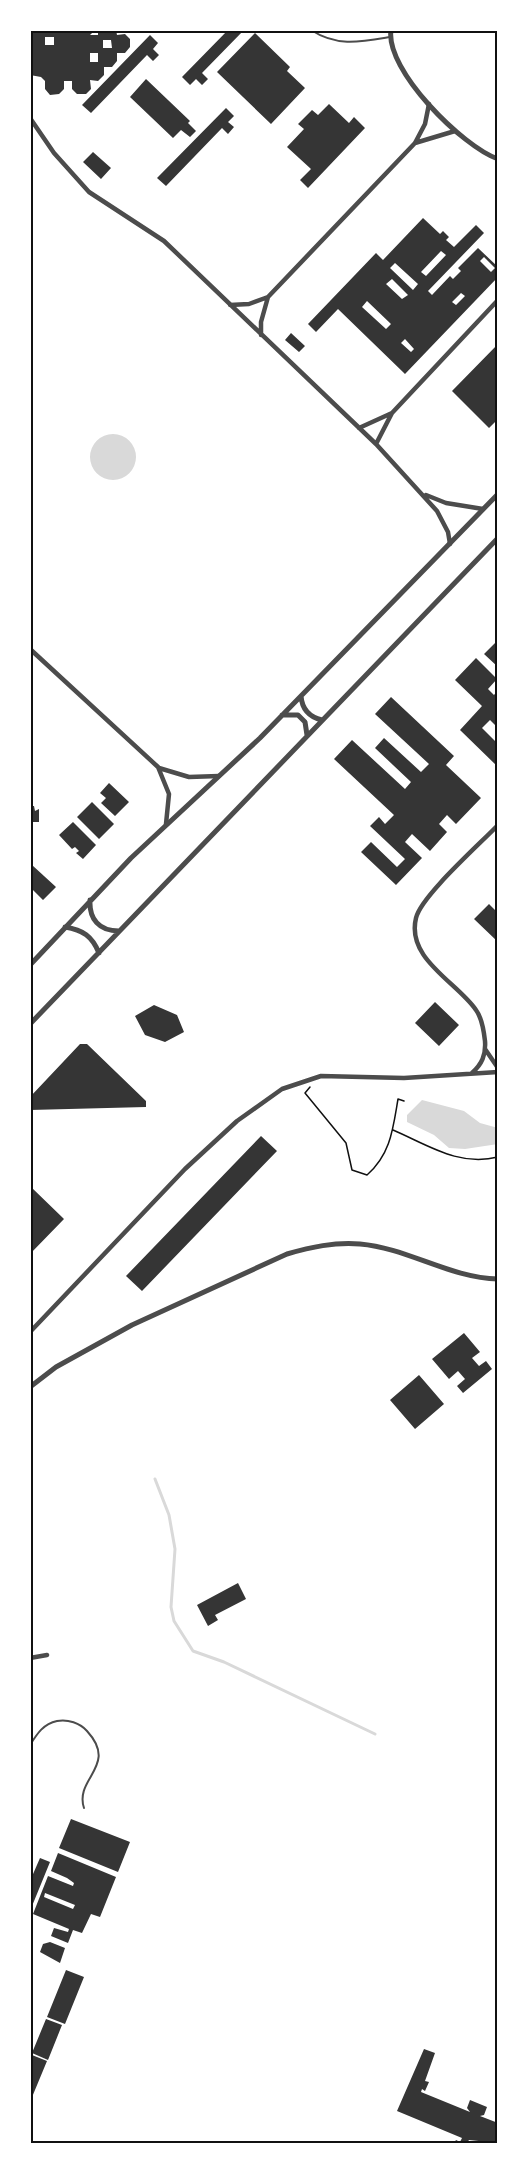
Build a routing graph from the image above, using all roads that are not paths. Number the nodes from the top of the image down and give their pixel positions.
1 (310, 30) edge
2 (390, 33) edge
3 (429, 103) junction
4 (30, 118) edge
5 (455, 131) junction
6 (415, 143) junction
7 (498, 159) edge
8 (268, 297) junction
9 (498, 300) edge
10 (230, 305) junction
11 (261, 335) junction
12 (392, 413) junction
13 (358, 428) junction
14 (376, 444) junction
15 (424, 494) junction
16 (498, 494) edge
17 (483, 509) junction
18 (498, 538) edge
19 (450, 544) junction
20 (30, 649) edge
21 (301, 696) junction
22 (282, 715) junction
23 (322, 720) junction
24 (307, 735) junction
25 (158, 767) junction
26 (221, 776) junction
27 (166, 824) junction
28 (498, 825) edge
29 (90, 900) junction
30 (65, 927) junction
31 (119, 931) junction
32 (99, 953) junction
33 (30, 965) edge
34 (30, 1024) edge
35 (486, 1048) junction
36 (498, 1070) edge
37 (472, 1073) junction
38 (498, 1279) edge
39 (30, 1332) edge
40 (30, 1387) edge
41 (47, 1655) dead end
42 (30, 1658) edge
43 (30, 1745) edge
44 (84, 1808) dead end

1 - 2 lane
2 - 3 street
3 - 5 street
3 - 6 street
4 - 10 street
5 - 6 street
5 - 7 street
6 - 8 street
8 - 10 street
8 - 11 street
9 - 12 street
10 - 11 street
11 - 13 street
12 - 13 street
12 - 14 street
13 - 14 street
14 - 15 street
15 - 17 street
15 - 19 street
16 - 17 street
17 - 19 street
18 - 23 street
19 - 21 street
20 - 25 street
21 - 22 street
21 - 23 street
22 - 24 street
22 - 26 street
23 - 24 street
24 - 31 street
25 - 26 street
25 - 27 street
26 - 27 street
27 - 29 street
28 - 35 street
29 - 30 street
29 - 31 street
30 - 32 street
30 - 33 street
31 - 32 street
32 - 34 street
35 - 36 street
35 - 37 street
36 - 37 street
37 - 39 street
38 - 40 street
41 - 42 street
43 - 44 lane

